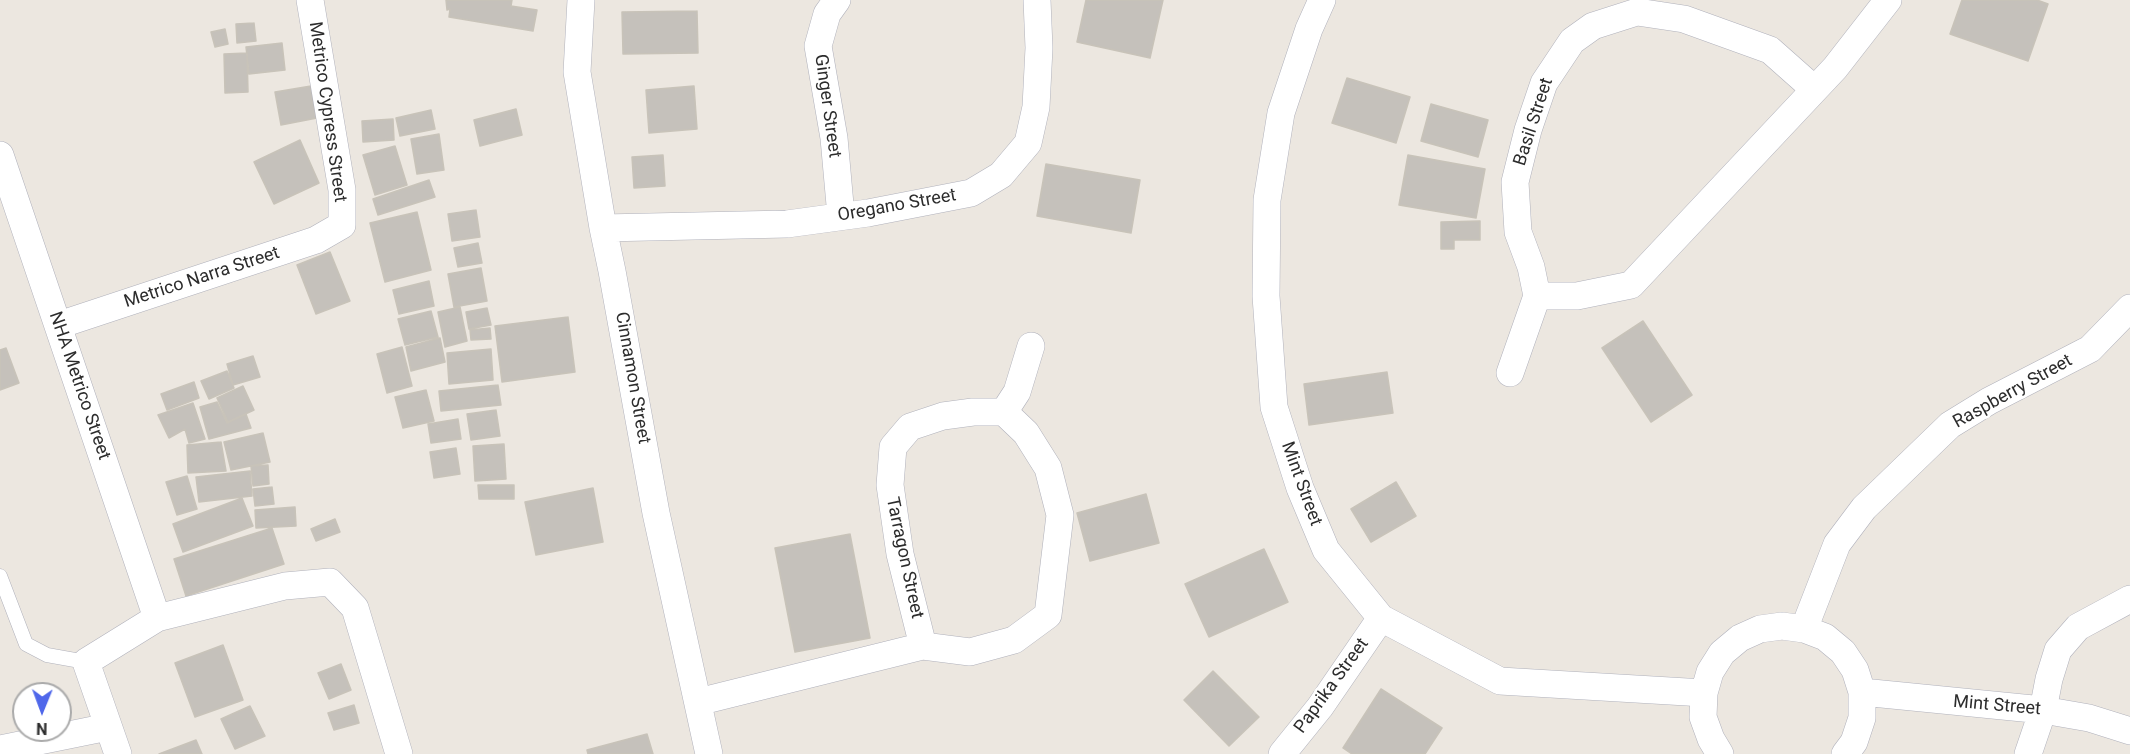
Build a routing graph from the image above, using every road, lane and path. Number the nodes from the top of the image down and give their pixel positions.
1 (310, 0) edge
2 (580, 0) edge
3 (837, 0) edge
4 (1037, 0) edge
5 (1322, 0) edge
6 (1888, 0) edge
7 (1638, 6) edge
8 (1814, 89) junction
9 (0, 155) edge
10 (841, 216) junction
11 (342, 225) joint
12 (603, 228) junction
13 (1537, 296) junction
14 (2130, 308) edge
15 (59, 325) junction
16 (1031, 346) dead end
17 (1510, 373) dead end
18 (1004, 412) junction
19 (0, 576) edge
20 (2130, 599) edge
21 (157, 618) junction
22 (1381, 618) junction
23 (1804, 629) junction
24 (924, 646) junction
25 (86, 662) junction
26 (1862, 692) junction
27 (1704, 693) junction
28 (698, 702) junction
29 (2043, 710) junction
30 (108, 728) junction
31 (2130, 731) edge
32 (0, 749) edge
33 (118, 754) edge
34 (399, 754) edge
35 (709, 754) edge
36 (1282, 754) edge
37 (1720, 754) edge
38 (1845, 754) edge
39 (2028, 754) edge

1 - 11 street, Metrico Cypress Street
2 - 12 street, Cinnamon Street
3 - 10 street, Ginger Street
4 - 10 street, Oregano Street
5 - 22 street, Mint Street
6 - 8 street
7 - 8 street, Basil Street
7 - 13 street, Basil Street
8 - 13 street
9 - 15 street, NHA Metrico Street
10 - 12 street, Oregano Street
11 - 15 street, Metrico Narra Street
12 - 28 street, Cinnamon Street
13 - 17 street
14 - 23 street, Raspberry Street
15 - 21 street, NHA Metrico Street
16 - 18 street
18 - 24 street, Tarragon Street
18 - 24 street
19 - 25 lane
20 - 29 street
21 - 25 street
21 - 34 street
22 - 27 street, Mint Street
22 - 36 street, Paprika Street
23 - 26 street
23 - 27 street
24 - 28 street
25 - 30 street
26 - 29 street, Mint Street
26 - 38 street
27 - 37 street
28 - 35 street, Cinnamon Street
29 - 31 street, Mint Street
29 - 39 street
30 - 32 street
30 - 33 street

